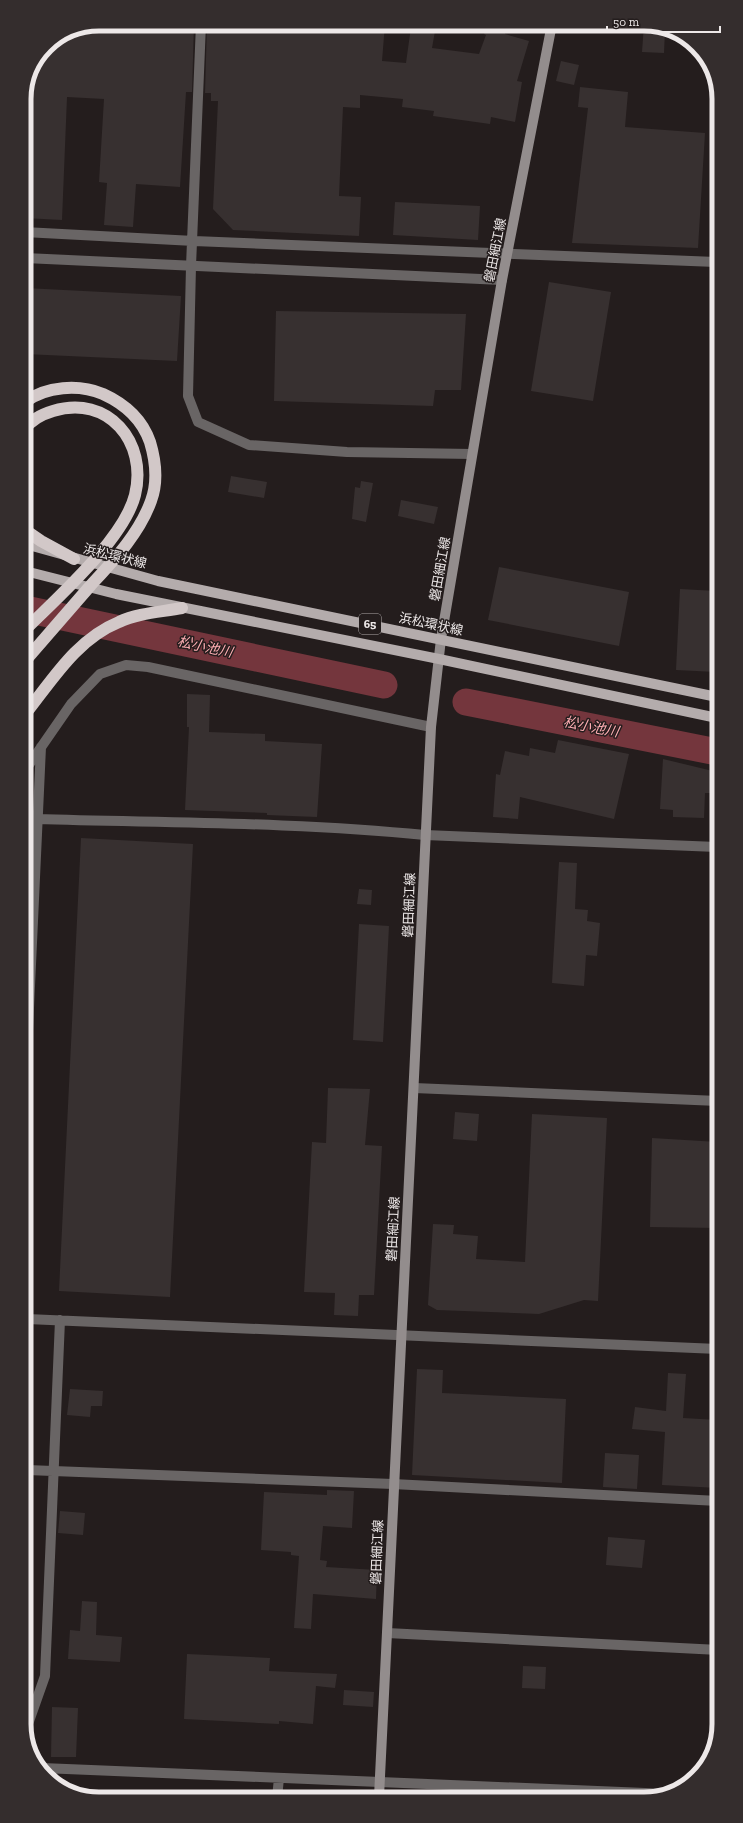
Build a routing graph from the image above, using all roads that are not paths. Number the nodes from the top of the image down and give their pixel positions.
1 (202, 31) edge
2 (551, 31) edge
3 (31, 232) edge
4 (194, 241) junction
5 (508, 252) junction
6 (31, 258) edge
7 (712, 262) edge
8 (192, 266) junction
9 (502, 280) junction
10 (31, 399) edge
11 (31, 424) edge
12 (472, 454) junction
13 (31, 534) edge
14 (31, 546) edge
15 (74, 559) junction
16 (31, 573) edge
17 (182, 608) junction
18 (31, 624) edge
19 (441, 639) junction
20 (31, 654) edge
21 (439, 659) junction
22 (712, 696) edge
23 (31, 707) edge
24 (712, 717) edge
25 (430, 727) junction
26 (41, 747) junction
27 (31, 762) edge
28 (37, 819) junction
29 (425, 835) junction
30 (712, 848) edge
31 (31, 958) edge
32 (414, 1088) junction
33 (712, 1101) edge
34 (31, 1319) edge
35 (60, 1320) junction
36 (401, 1335) junction
37 (712, 1348) edge
38 (31, 1470) edge
39 (54, 1472) junction
40 (393, 1484) junction
41 (712, 1501) edge
42 (387, 1633) junction
43 (712, 1650) edge
44 (31, 1716) edge
45 (48, 1768) edge
46 (279, 1778) junction
47 (380, 1783) junction
48 (278, 1792) edge
49 (379, 1792) edge
50 (616, 1792) edge

1 - 4 street
2 - 5 main road, 磐田細江線
3 - 4 street
4 - 5 street
4 - 8 street
5 - 7 street
5 - 9 main road, 磐田細江線
6 - 8 street
8 - 9 street
8 - 12 street
9 - 12 main road, 磐田細江線
10 - 20 highway
11 - 18 highway
12 - 19 main road, 磐田細江線
13 - 15 highway
14 - 15 main road, 浜松環状線 / 65
15 - 19 main road, 浜松環状線 / 65
16 - 17 main road, 65
17 - 21 main road, 65
17 - 23 highway
19 - 21 main road, 磐田細江線
19 - 22 main road, 浜松環状線 / 65
21 - 24 main road, 65
21 - 25 main road, 磐田細江線
25 - 26 street
25 - 29 main road, 磐田細江線
26 - 27 street
26 - 28 street
28 - 29 street
28 - 31 street
29 - 30 street
29 - 32 main road, 磐田細江線
32 - 33 street
32 - 36 main road, 磐田細江線
34 - 35 street
35 - 36 street
35 - 39 street
36 - 37 street
36 - 40 main road, 磐田細江線
38 - 39 street
39 - 40 street
39 - 44 street
40 - 41 street
40 - 42 main road, 磐田細江線
42 - 43 street
42 - 47 main road, 磐田細江線
45 - 46 street
46 - 47 street
46 - 48 street
47 - 49 main road, 磐田細江線
47 - 50 street

